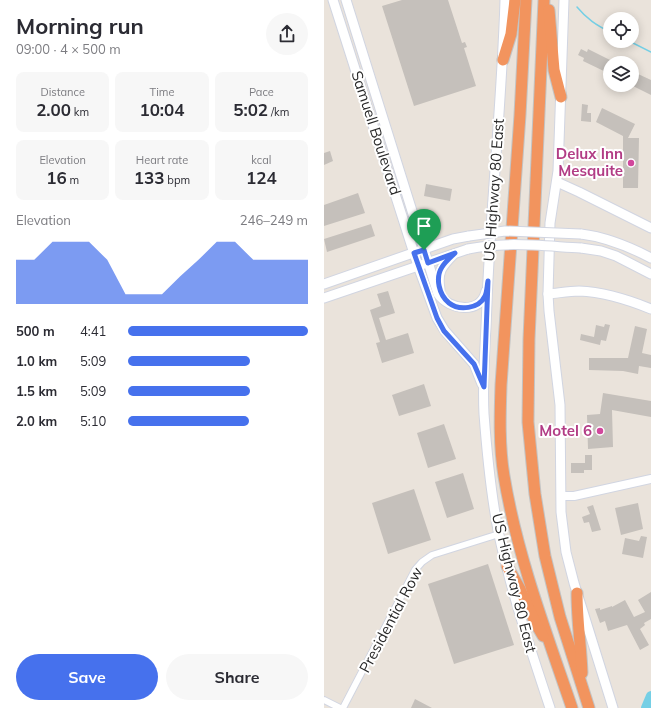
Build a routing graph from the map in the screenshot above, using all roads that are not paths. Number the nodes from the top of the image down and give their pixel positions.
1 (333, 0) edge
2 (346, 0) edge
3 (505, 0) edge
4 (515, 0) edge
5 (526, 0) edge
6 (544, 0) edge
7 (547, 0) edge
8 (564, 0) edge
9 (503, 60) junction
10 (561, 97) junction
11 (556, 182) junction
12 (651, 228) edge
13 (424, 250) junction
14 (414, 253) junction
15 (455, 253) junction
16 (651, 258) edge
17 (428, 263) junction
18 (418, 266) junction
19 (651, 274) edge
20 (488, 281) junction
21 (327, 283) edge
22 (334, 294) junction
23 (548, 294) junction
24 (324, 298) edge
25 (449, 303) junction
26 (651, 309) edge
27 (484, 387) junction
28 (651, 479) edge
29 (560, 496) junction
30 (499, 534) junction
31 (507, 566) junction
32 (577, 593) junction
33 (555, 657) junction
34 (583, 688) junction
35 (324, 700) edge
36 (340, 708) edge
37 (343, 708) edge
38 (550, 708) edge
39 (572, 708) edge
40 (589, 708) edge
41 (612, 708) edge

1 - 14 main road, Samuell Boulevard
2 - 13 main road, Samuell Boulevard
3 - 9 main road, US Highway 80 East
4 - 9 highway
5 - 33 highway
6 - 34 highway
7 - 10 highway
8 - 10 main road
9 - 20 main road, US Highway 80 East
10 - 11 main road
11 - 12 main road
11 - 23 main road
13 - 14 main road
13 - 16 main road, bridge
13 - 17 main road, Samuell Boulevard
14 - 18 main road, Samuell Boulevard
14 - 21 main road
15 - 17 main road
15 - 19 main road, bridge
15 - 25 main road
17 - 18 main road
17 - 25 main road, Samuell Boulevard
18 - 22 main road
18 - 27 main road, Samuell Boulevard
20 - 25 main road
20 - 27 main road, US Highway 80 East
21 - 22 main road
22 - 24 main road
23 - 26 main road
23 - 29 main road
27 - 30 main road, US Highway 80 East
28 - 29 street
29 - 32 main road
30 - 31 main road, US Highway 80 East
30 - 37 street, Presidential Row
31 - 33 highway
31 - 38 main road, US Highway 80 East
32 - 34 highway
32 - 41 main road
33 - 39 highway
34 - 40 highway
35 - 36 street

